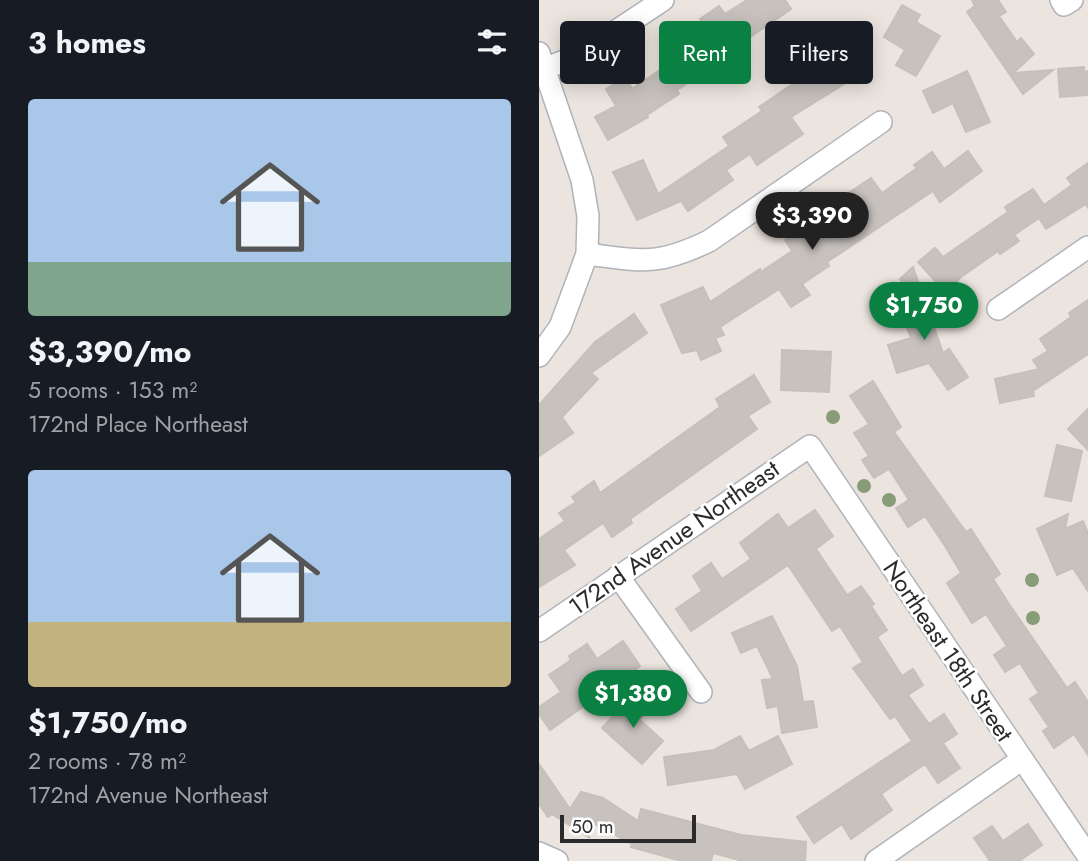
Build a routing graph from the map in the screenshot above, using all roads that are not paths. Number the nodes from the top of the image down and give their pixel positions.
1 (663, 0) edge
2 (542, 61) edge
3 (881, 122) dead end
4 (1088, 247) edge
5 (587, 254) junction
6 (998, 309) dead end
7 (539, 356) edge
8 (810, 446) joint
9 (618, 576) junction
10 (539, 631) edge
11 (701, 692) dead end
12 (1021, 760) junction
13 (539, 853) edge
14 (1088, 856) edge
15 (557, 861) edge
16 (876, 861) edge

1 - 2 street
2 - 5 street
3 - 5 street
4 - 6 street
5 - 7 street
8 - 9 street, 172nd Avenue Northeast
8 - 12 street, Northeast 18th Street
9 - 10 street, 172nd Avenue Northeast
9 - 11 street
12 - 14 street, Northeast 18th Street
12 - 16 street
13 - 15 street

